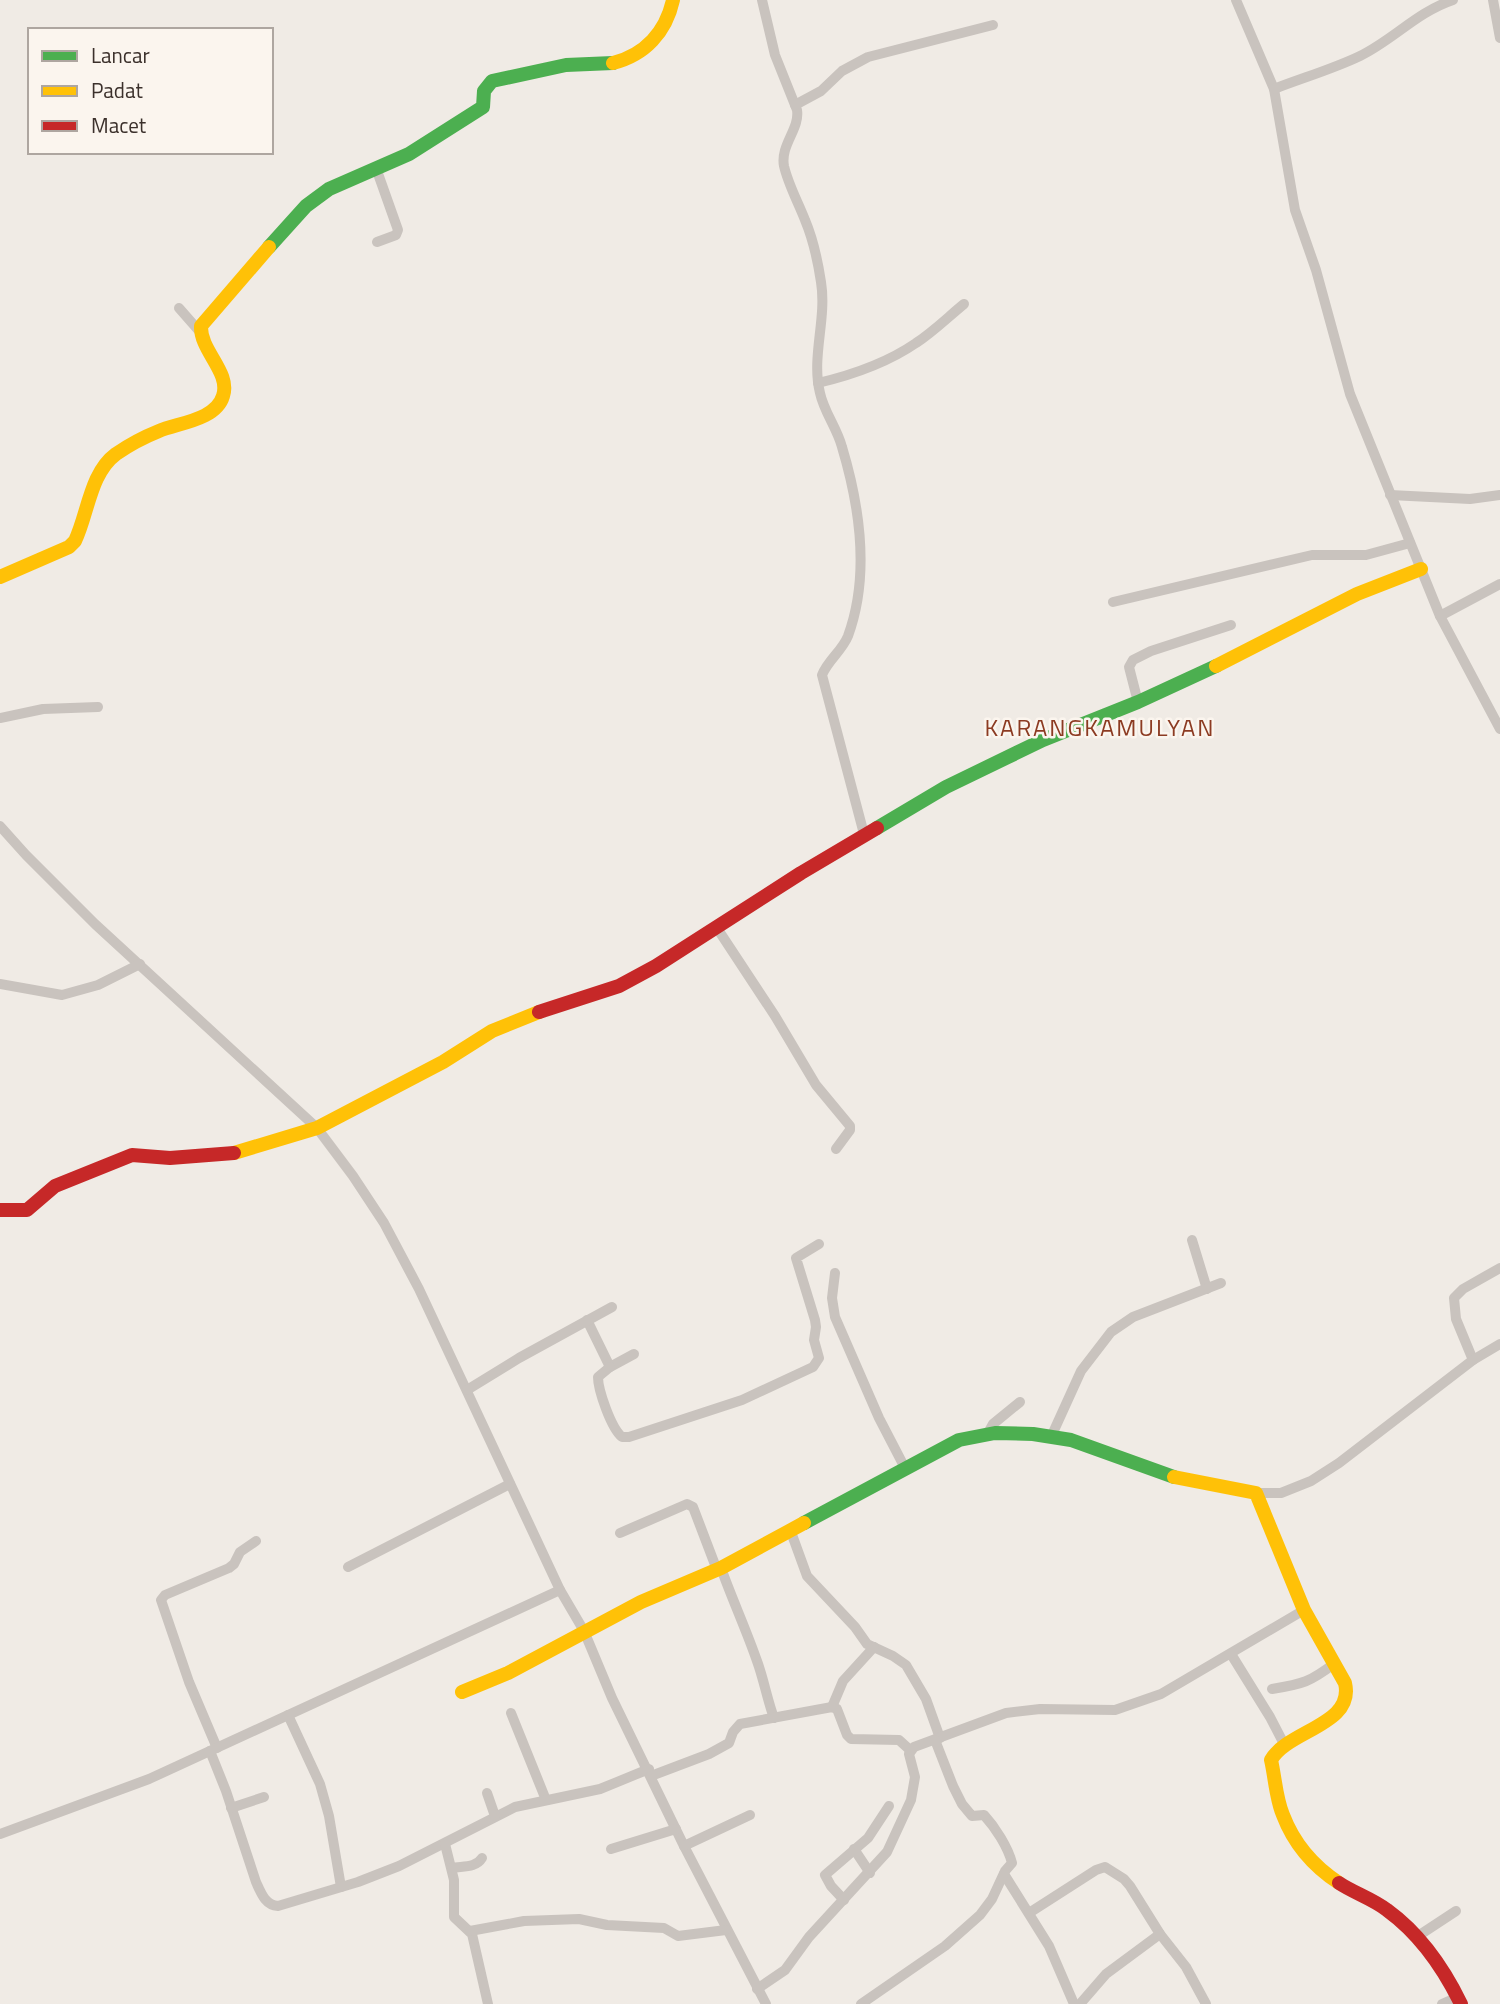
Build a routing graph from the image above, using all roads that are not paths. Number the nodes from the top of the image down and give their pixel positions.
1 (673, 0) edge
2 (762, 0) edge
3 (1236, 0) edge
4 (1453, 0) edge
5 (1493, 0) edge
6 (993, 25) dead end
7 (1500, 37) edge
8 (1274, 89) junction
9 (795, 106) junction
10 (376, 168) junction
11 (377, 242) dead end
12 (964, 304) dead end
13 (179, 308) dead end
14 (200, 332) junction
15 (818, 383) junction
16 (1390, 495) junction
17 (1500, 495) edge
18 (1410, 543) junction
19 (1421, 569) junction
20 (0, 577) edge
21 (1500, 584) edge
22 (1113, 603) dead end
23 (1440, 616) junction
24 (1231, 625) dead end
25 (1138, 702) junction
26 (98, 707) dead end
27 (0, 718) edge
28 (1500, 729) edge
29 (0, 825) edge
30 (864, 834) junction
31 (716, 928) junction
32 (140, 964) junction
33 (0, 984) edge
34 (317, 1128) junction
35 (836, 1149) dead end
36 (0, 1210) edge
37 (1192, 1240) dead end
38 (819, 1244) dead end
39 (1500, 1268) edge
40 (835, 1273) dead end
41 (1221, 1283) dead end
42 (1207, 1289) junction
43 (612, 1307) dead end
44 (587, 1320) junction
45 (1500, 1344) edge
46 (634, 1354) dead end
47 (1473, 1360) junction
48 (610, 1367) junction
49 (467, 1390) junction
50 (1020, 1402) dead end
51 (988, 1433) junction
52 (1051, 1437) junction
53 (906, 1470) junction
54 (510, 1484) junction
55 (1256, 1493) junction
56 (792, 1532) junction
57 (620, 1533) dead end
58 (256, 1541) dead end
59 (348, 1567) dead end
60 (719, 1569) junction
61 (560, 1590) junction
62 (1304, 1610) junction
63 (584, 1631) junction
64 (874, 1647) junction
65 (1231, 1654) junction
66 (1335, 1663) junction
67 (1272, 1689) dead end
68 (463, 1692) dead end
69 (832, 1707) junction
70 (511, 1713) dead end
71 (288, 1715) junction
72 (774, 1718) junction
73 (937, 1739) junction
74 (1284, 1744) junction
75 (213, 1749) junction
76 (910, 1750) junction
77 (650, 1772) junction
78 (487, 1793) dead end
79 (264, 1797) dead end
80 (546, 1800) junction
81 (889, 1806) dead end
82 (231, 1808) junction
83 (750, 1815) dead end
84 (495, 1816) junction
85 (676, 1829) junction
86 (0, 1834) edge
87 (446, 1844) junction
88 (684, 1846) junction
89 (611, 1849) dead end
90 (854, 1849) junction
91 (482, 1858) dead end
92 (452, 1868) junction
93 (870, 1872) junction
94 (1004, 1874) junction
95 (341, 1887) junction
96 (844, 1900) junction
97 (1455, 1911) dead end
98 (1029, 1913) junction
99 (726, 1930) junction
100 (470, 1931) junction
101 (1160, 1934) junction
102 (1418, 1936) junction
103 (757, 1989) junction
104 (1459, 2001) edge
105 (488, 2004) edge
106 (766, 2004) edge
107 (861, 2004) edge
108 (1074, 2004) edge
109 (1080, 2004) edge
110 (1206, 2004) edge
111 (1442, 2004) edge

1 - 10 street
2 - 9 street
3 - 8 street
4 - 8 street
5 - 7 street
6 - 9 street
8 - 16 street
9 - 15 street
10 - 11 street
10 - 14 street
12 - 15 street
13 - 14 street
14 - 20 street
15 - 30 street
16 - 17 street
16 - 18 street
18 - 19 street
18 - 22 street
19 - 23 street
19 - 25 street
21 - 23 street
23 - 28 street
24 - 25 street
25 - 30 street
26 - 27 street
29 - 32 street
30 - 31 street
31 - 34 street
31 - 35 street
32 - 33 street
32 - 34 street
34 - 36 street
34 - 49 street
37 - 42 street
38 - 48 street
39 - 47 street
40 - 53 street
41 - 42 street
42 - 52 street
43 - 44 street
44 - 48 street
44 - 49 street
45 - 47 street
46 - 48 street
47 - 55 street
49 - 54 street
50 - 51 street
51 - 52 street
51 - 53 street
52 - 55 street
53 - 56 street
54 - 59 street
54 - 61 street
55 - 62 street
56 - 60 street
56 - 64 street
57 - 60 street
58 - 75 street
60 - 63 street
60 - 72 street
61 - 63 street
61 - 71 street
62 - 65 street
62 - 66 street
63 - 68 street
63 - 77 street
64 - 69 street
64 - 73 street
65 - 73 street
65 - 74 street
66 - 67 street
66 - 74 street
69 - 72 street
69 - 76 street
70 - 80 street
71 - 75 street
71 - 95 street
72 - 77 street
73 - 76 street
73 - 94 street
74 - 102 street
75 - 82 street
75 - 86 street
76 - 93 street
77 - 80 street
77 - 85 street
78 - 84 street
79 - 82 street
80 - 84 street
81 - 90 street
82 - 95 street
83 - 88 street
84 - 87 street
85 - 88 street
85 - 89 street
87 - 92 street
87 - 95 street
88 - 99 street
90 - 93 street
90 - 96 street
91 - 92 street
92 - 100 street
93 - 96 street
94 - 98 street
94 - 107 street
96 - 103 street
97 - 102 street
98 - 101 street
98 - 108 street
99 - 100 street
99 - 103 street
100 - 105 street
101 - 109 street
101 - 110 street
102 - 104 street
103 - 106 street
104 - 111 street

